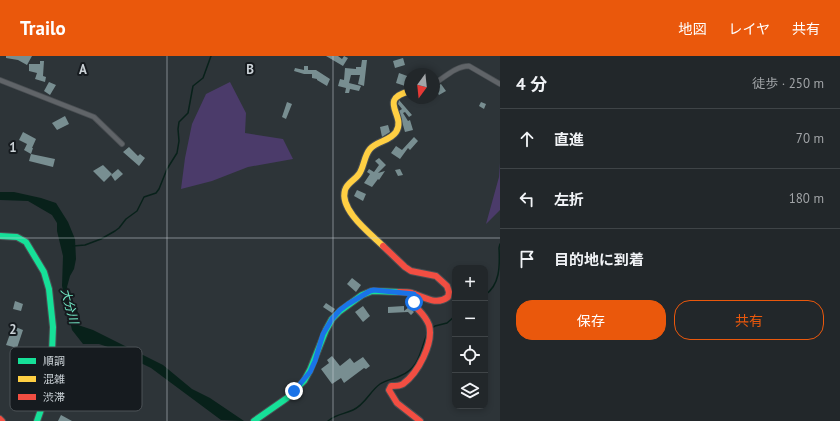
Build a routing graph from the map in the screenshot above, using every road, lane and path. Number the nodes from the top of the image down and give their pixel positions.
1 (0, 80) edge
2 (440, 80) edge
3 (500, 84) edge
4 (404, 93) edge
5 (122, 144) dead end
6 (0, 236) edge
7 (414, 294) junction
8 (52, 347) edge
9 (41, 411) edge
10 (0, 418) edge
11 (255, 420) edge
12 (2, 421) edge
13 (37, 421) edge
14 (420, 421) edge

1 - 5 street
2 - 3 street
4 - 7 main road
6 - 8 main road
7 - 11 main road
7 - 14 main road
9 - 13 main road
10 - 12 main road

